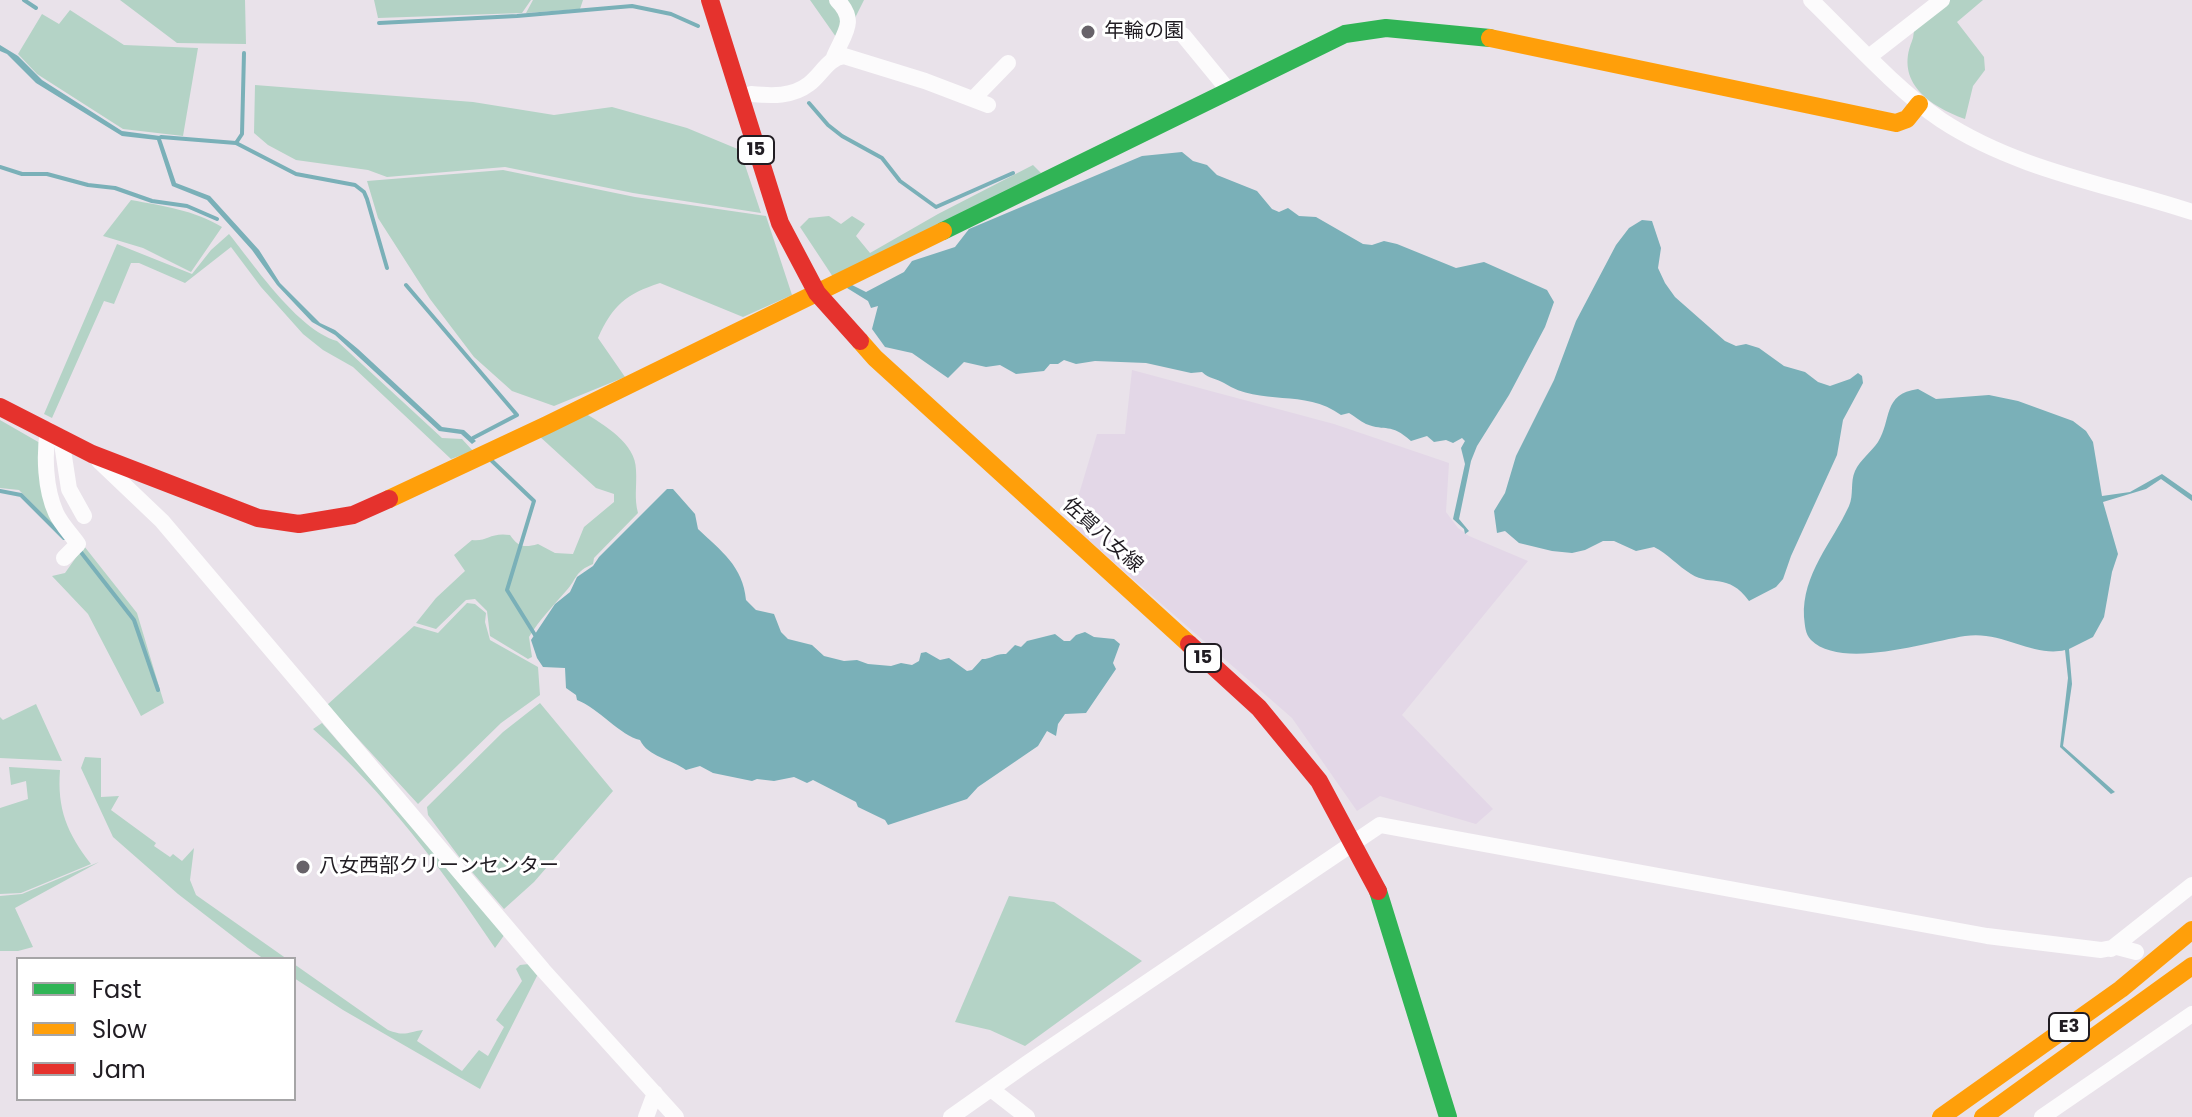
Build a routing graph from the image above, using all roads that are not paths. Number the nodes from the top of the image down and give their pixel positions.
1 (710, 0) edge
2 (837, 0) edge
3 (1811, 0) edge
4 (1942, 0) edge
5 (1183, 35) dead end
6 (1870, 56) junction
7 (834, 57) junction
8 (1008, 63) dead end
9 (1229, 91) junction
10 (751, 94) dead end
11 (1919, 104) junction
12 (2192, 212) edge
13 (817, 293) junction
14 (0, 407) edge
15 (55, 434) junction
16 (92, 454) junction
17 (84, 516) dead end
18 (64, 558) dead end
19 (1353, 842) junction
20 (2192, 885) edge
21 (2192, 930) edge
22 (2111, 949) junction
23 (2136, 952) dead end
24 (2192, 966) edge
25 (2192, 1014) edge
26 (991, 1089) junction
27 (655, 1093) junction
28 (646, 1117) edge
29 (676, 1117) edge
30 (951, 1117) edge
31 (1027, 1117) edge
32 (1448, 1117) edge
33 (1941, 1117) edge
34 (1983, 1117) edge
35 (2042, 1117) edge

1 - 13 main road, 佐賀八女線 / 15
2 - 7 street
3 - 6 street
4 - 6 street
5 - 9 street
6 - 11 street
7 - 8 street
7 - 10 street
9 - 11 main road
9 - 13 main road
11 - 12 street
13 - 16 main road
13 - 19 main road, 佐賀八女線 / 15
14 - 15 main road
15 - 16 main road
15 - 17 street
15 - 18 street
16 - 27 street
19 - 22 street
19 - 26 street
19 - 32 main road, 佐賀八女線 / 15
20 - 22 street
21 - 33 main road, E3
22 - 23 street
24 - 34 main road, E3
25 - 35 street
26 - 30 street
26 - 31 street
27 - 28 street
27 - 29 street

